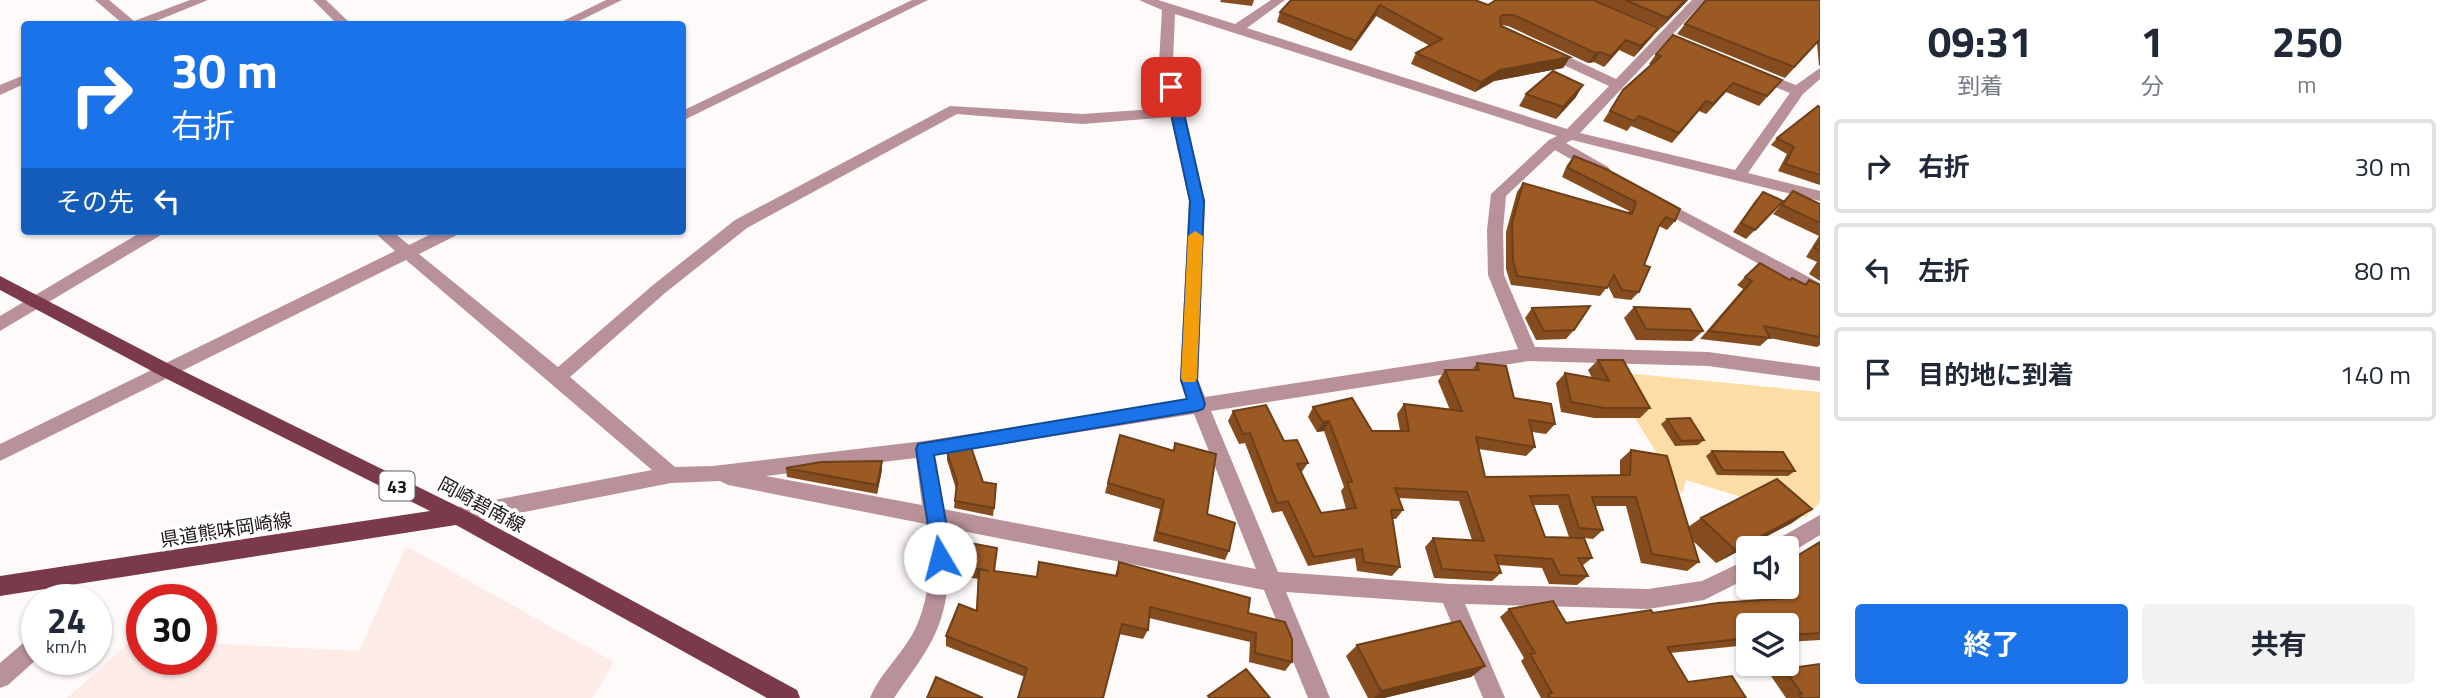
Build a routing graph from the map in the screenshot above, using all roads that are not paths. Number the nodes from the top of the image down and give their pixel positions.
1 (101, 0) edge
2 (202, 0) edge
3 (319, 0) edge
4 (616, 0) edge
5 (922, 0) edge
6 (1145, 0) edge
7 (1279, 0) edge
8 (1699, 0) edge
9 (1170, 8) junction
10 (127, 21) edge
11 (146, 21) edge
12 (341, 21) edge
13 (570, 21) edge
14 (1237, 29) junction
15 (1536, 47) edge
16 (1749, 71) edge
17 (1817, 78) edge
18 (21, 80) edge
19 (1617, 85) junction
20 (0, 91) edge
21 (1798, 91) junction
22 (1177, 112) junction
23 (686, 115) edge
24 (1570, 135) junction
25 (1554, 143) junction
26 (1614, 177) edge
27 (1738, 177) junction
28 (1639, 191) edge
29 (1820, 196) edge
30 (148, 235) edge
31 (386, 235) edge
32 (443, 235) edge
33 (407, 253) junction
34 (0, 282) edge
35 (1820, 291) edge
36 (36, 301) junction
37 (0, 324) edge
38 (1529, 354) junction
39 (166, 371) junction
40 (1820, 374) edge
41 (558, 377) junction
42 (1197, 404) junction
43 (924, 449) junction
44 (0, 453) edge
45 (713, 474) junction
46 (671, 475) junction
47 (458, 516) junction
48 (934, 518) junction
49 (1820, 524) edge
50 (1799, 537) edge
51 (1736, 574) edge
52 (65, 576) junction
53 (1270, 580) junction
54 (62, 584) edge
55 (0, 586) edge
56 (1450, 594) junction
57 (21, 659) edge
58 (0, 677) edge
59 (789, 698) edge
60 (881, 698) edge
61 (1318, 698) edge
62 (1494, 698) edge

1 - 10 street
2 - 11 street
3 - 12 street
4 - 13 street
5 - 23 street
6 - 9 street
7 - 14 street
8 - 19 street
9 - 14 street
9 - 22 street
14 - 24 street
15 - 19 street
16 - 21 street
17 - 21 street
18 - 20 street
19 - 24 street
21 - 27 street
22 - 41 street
22 - 42 street
24 - 25 street
24 - 27 street
25 - 26 street
25 - 38 street
27 - 29 street
28 - 35 street
30 - 36 street
31 - 33 street
32 - 33 street
33 - 39 street
33 - 41 street
34 - 36 main road, 岡崎碧南線 / 43
36 - 37 street
36 - 39 main road, 岡崎碧南線 / 43
38 - 40 street
38 - 42 street
39 - 44 street
39 - 47 main road, 岡崎碧南線 / 43
41 - 46 street
42 - 43 street
42 - 53 street
43 - 45 street
43 - 48 street
45 - 46 street
45 - 48 street
46 - 47 street
47 - 52 main road, 県道熊味岡崎線
47 - 59 main road, 岡崎碧南線 / 43
48 - 53 street
48 - 60 street
49 - 50 street
51 - 56 street
52 - 54 street
52 - 55 main road, 県道熊味岡崎線
53 - 56 street
53 - 61 street
56 - 62 street
57 - 58 street

